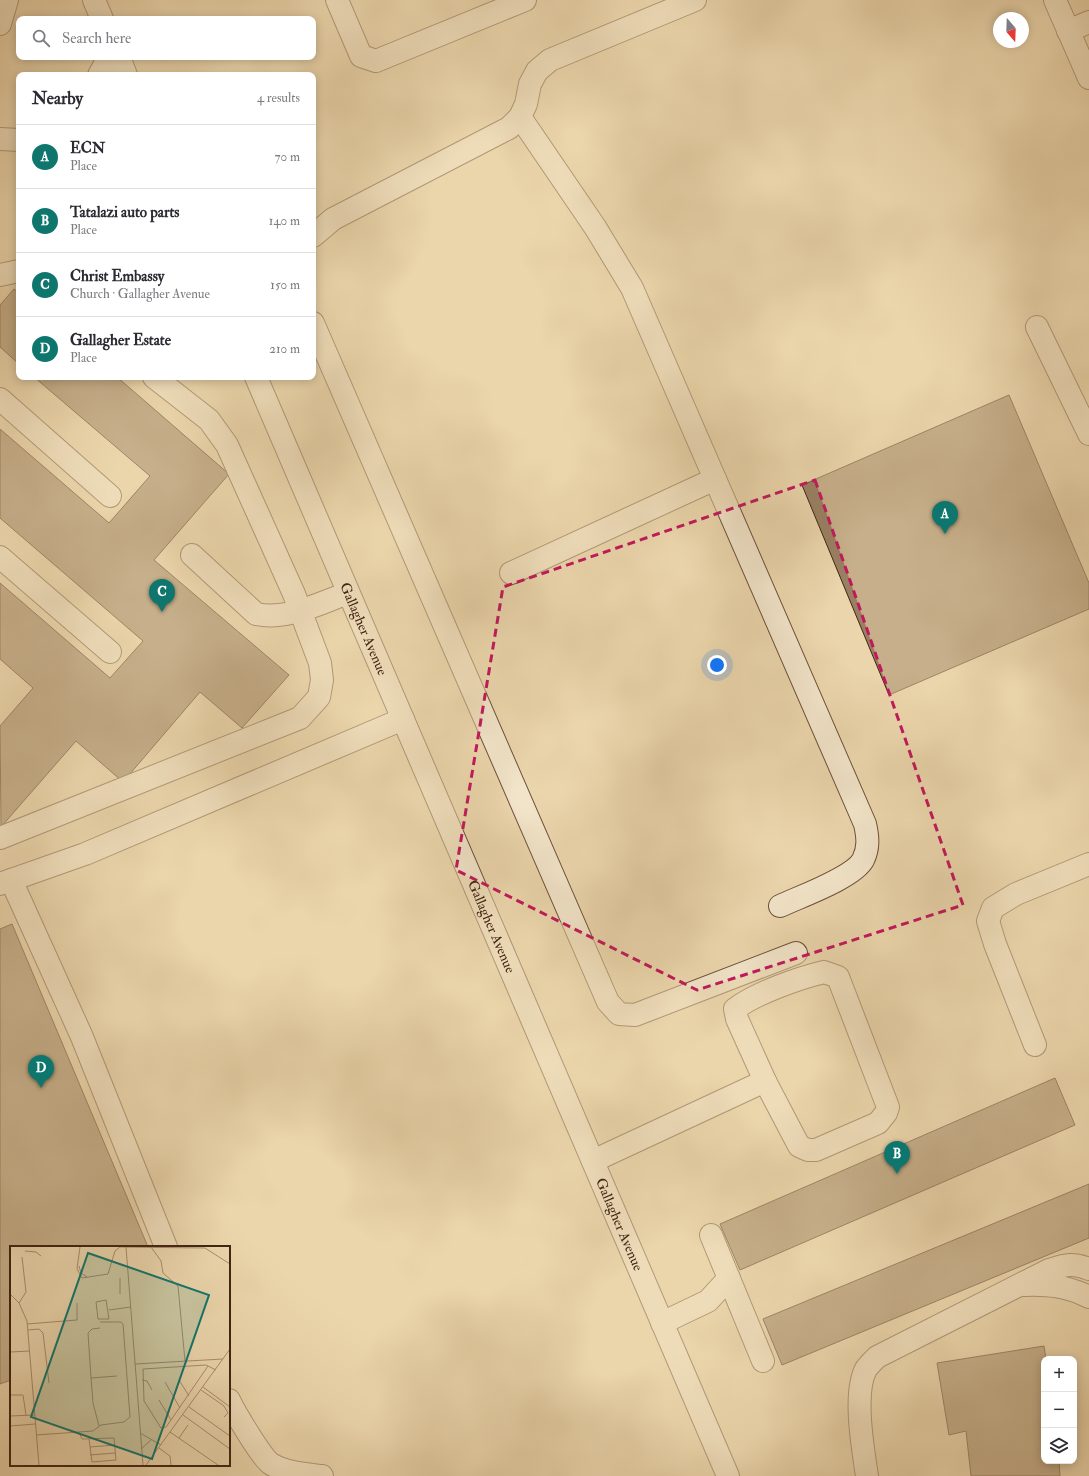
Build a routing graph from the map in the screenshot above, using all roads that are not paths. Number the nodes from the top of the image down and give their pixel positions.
1 (7, 0) edge
2 (94, 0) edge
3 (525, 0) edge
4 (695, 0) edge
5 (1055, 0) edge
6 (343, 2) edge
7 (657, 7) edge
8 (101, 16) edge
9 (1089, 22) edge
10 (0, 24) edge
11 (1068, 31) junction
12 (106, 60) edge
13 (120, 60) edge
14 (1087, 70) edge
15 (100, 72) edge
16 (125, 72) edge
17 (520, 117) junction
18 (0, 139) edge
19 (16, 140) edge
20 (316, 234) edge
21 (16, 272) edge
22 (0, 276) edge
23 (1037, 327) dead end
24 (316, 331) edge
25 (158, 380) edge
26 (257, 380) edge
27 (0, 399) edge
28 (1089, 434) edge
29 (715, 479) junction
30 (110, 496) dead end
31 (192, 555) dead end
32 (0, 556) edge
33 (511, 573) dead end
34 (348, 593) junction
35 (300, 610) junction
36 (110, 652) dead end
37 (403, 719) junction
38 (0, 838) edge
39 (1089, 864) edge
40 (5, 882) edge
41 (780, 906) dead end
42 (796, 953) dead end
43 (1035, 1045) dead end
44 (765, 1080) junction
45 (592, 1161) junction
46 (711, 1235) dead end
47 (166, 1246) edge
48 (1089, 1269) edge
49 (729, 1278) junction
50 (1019, 1286) junction
51 (1089, 1297) edge
52 (708, 1301) junction
53 (738, 1304) junction
54 (662, 1323) junction
55 (763, 1361) dead end
56 (230, 1402) edge
57 (322, 1476) edge
58 (728, 1476) edge
59 (867, 1476) edge

1 - 10 street
2 - 8 street
3 - 6 street
4 - 7 street
5 - 11 street
7 - 17 street
9 - 11 street
11 - 14 street
12 - 15 street
13 - 16 street
17 - 20 street
17 - 29 street
18 - 19 street
21 - 22 street
23 - 28 street
24 - 42 street
25 - 35 street
26 - 34 street, Gallagher Avenue
27 - 30 street
29 - 33 street
29 - 41 street
31 - 35 street
32 - 36 street
34 - 35 street
34 - 37 street, Gallagher Avenue
35 - 38 street
37 - 40 street
37 - 45 street, Gallagher Avenue
39 - 43 street
40 - 47 street
44 - 44 street
44 - 45 street
45 - 54 street, Gallagher Avenue
46 - 49 street
48 - 50 street
49 - 52 street
49 - 53 street
50 - 51 street
50 - 59 street
52 - 53 street
52 - 54 street
53 - 55 street
54 - 58 street, Gallagher Avenue
56 - 57 street

